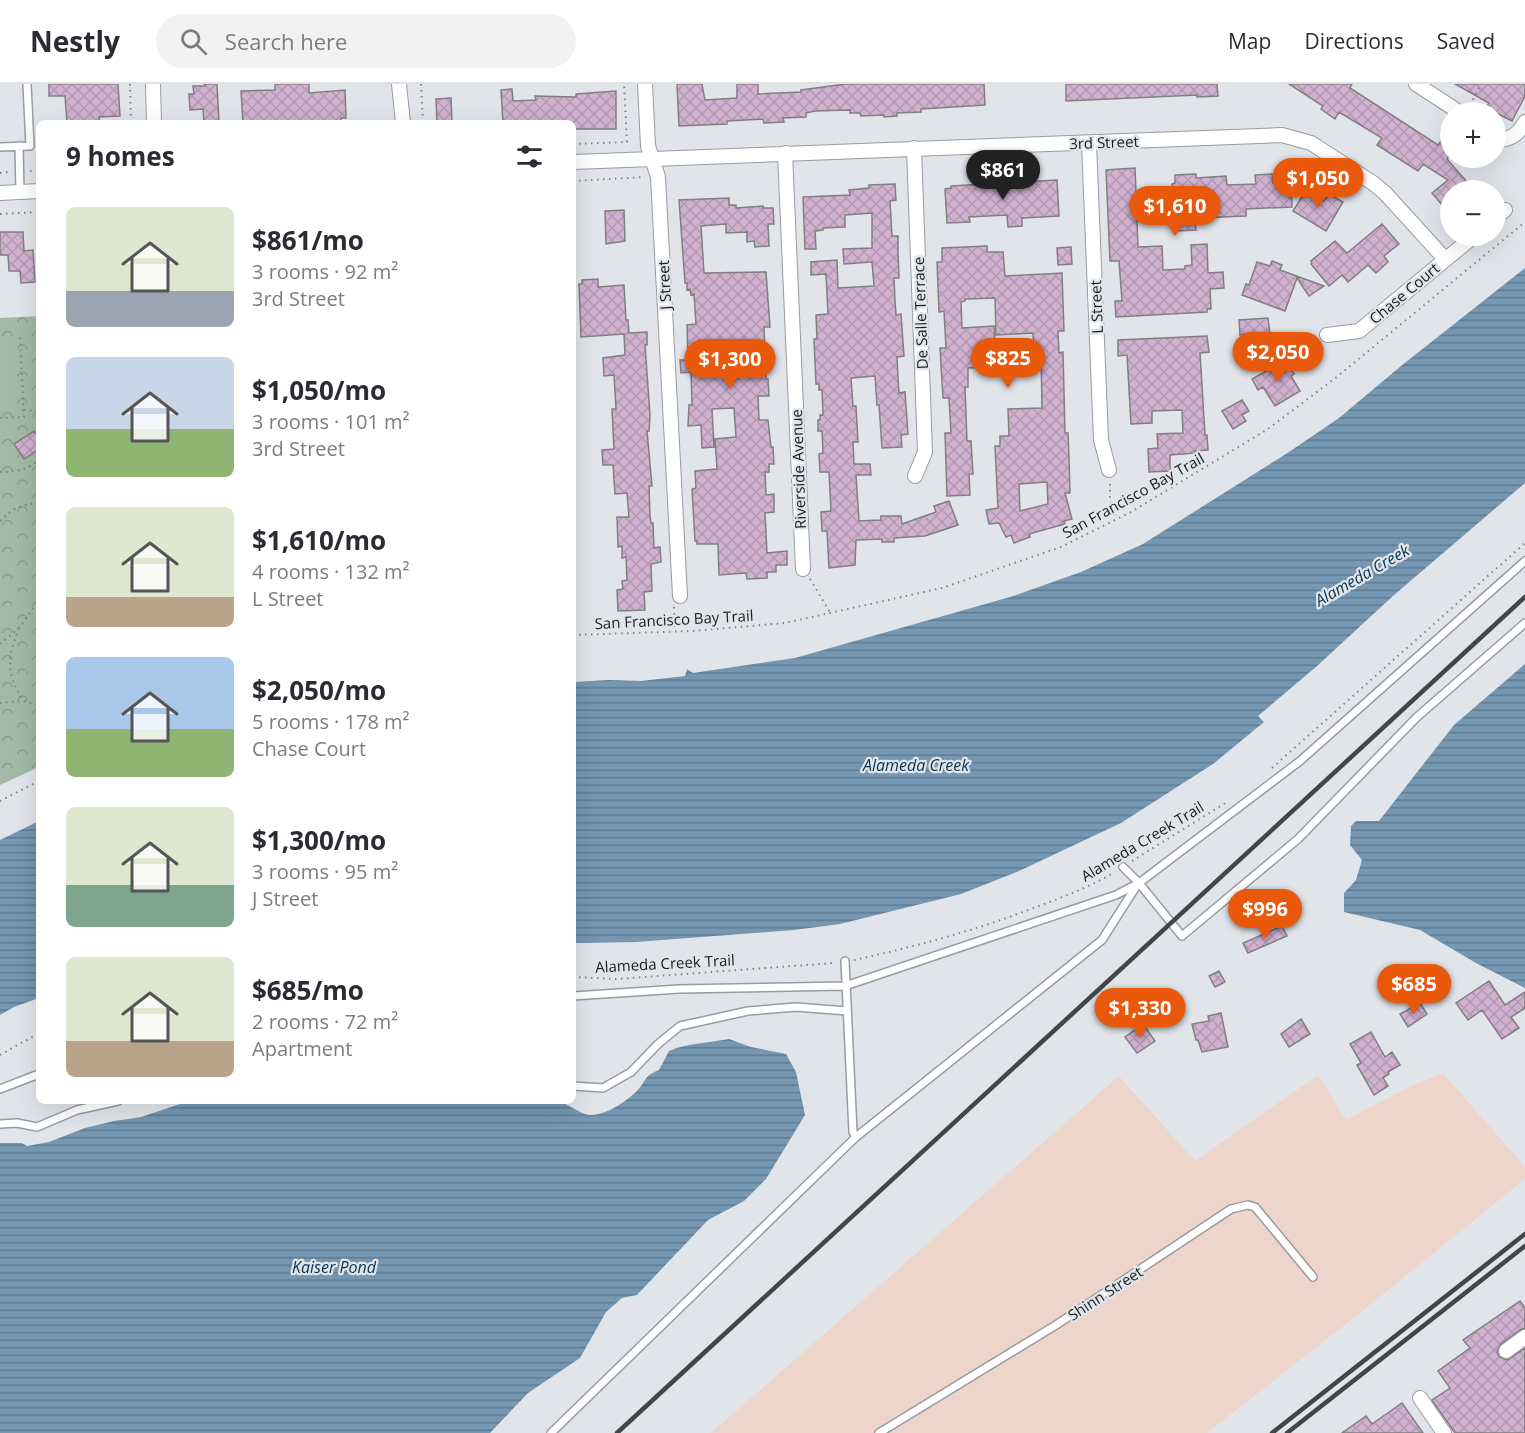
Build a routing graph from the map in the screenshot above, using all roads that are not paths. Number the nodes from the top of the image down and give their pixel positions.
1 (27, 84) edge
2 (153, 84) edge
3 (399, 84) edge
4 (645, 84) edge
5 (1416, 84) edge
6 (1444, 102) edge
7 (154, 120) edge
8 (403, 120) edge
9 (1525, 122) edge
10 (1506, 138) edge
11 (1089, 143) junction
12 (20, 146) junction
13 (0, 147) edge
14 (914, 148) junction
15 (785, 153) junction
16 (653, 158) junction
17 (576, 162) edge
18 (36, 191) edge
19 (0, 192) edge
20 (20, 192) junction
21 (1461, 246) edge
22 (1445, 259) junction
23 (1327, 335) dead end
24 (1109, 470) road end
25 (915, 476) dead end
26 (1525, 561) edge
27 (803, 569) road end
28 (680, 596) road end
29 (1525, 623) edge
30 (1123, 867) road end
31 (1139, 883) junction
32 (845, 962) road end
33 (845, 986) junction
34 (576, 996) edge
35 (847, 1011) junction
36 (36, 1075) edge
37 (36, 1078) edge
38 (24, 1080) junction
39 (576, 1086) edge
40 (0, 1089) edge
41 (104, 1104) edge
42 (0, 1124) edge
43 (856, 1137) junction
44 (1313, 1277) dead end
45 (1525, 1337) edge
46 (1506, 1350) dead end
47 (1420, 1398) dead end
48 (551, 1433) edge
49 (879, 1433) edge
50 (1444, 1433) edge

1 - 12 lane
2 - 7 street
3 - 8 street
4 - 16 street, J Street
5 - 6 street
9 - 10 street
11 - 14 street, 3rd Street
11 - 22 street, 3rd Street
11 - 24 street, L Street
12 - 13 lane
12 - 20 lane
14 - 15 street, 3rd Street
14 - 25 street, De Salle Terrace
15 - 16 street, 3rd Street
15 - 27 street, Riverside Avenue
16 - 17 street, 3rd Street
16 - 28 street, J Street
18 - 20 street
19 - 20 street
21 - 22 street, Chase Court
22 - 23 street, Chase Court
26 - 31 lane
29 - 31 lane
30 - 31 lane
31 - 33 lane
31 - 43 lane
32 - 33 lane
33 - 34 lane
33 - 35 lane
35 - 39 lane
35 - 43 lane
36 - 38 lane
37 - 38 lane
38 - 40 lane
41 - 42 lane
43 - 48 lane
44 - 49 lane, Shinn Street
45 - 46 street
47 - 50 street

